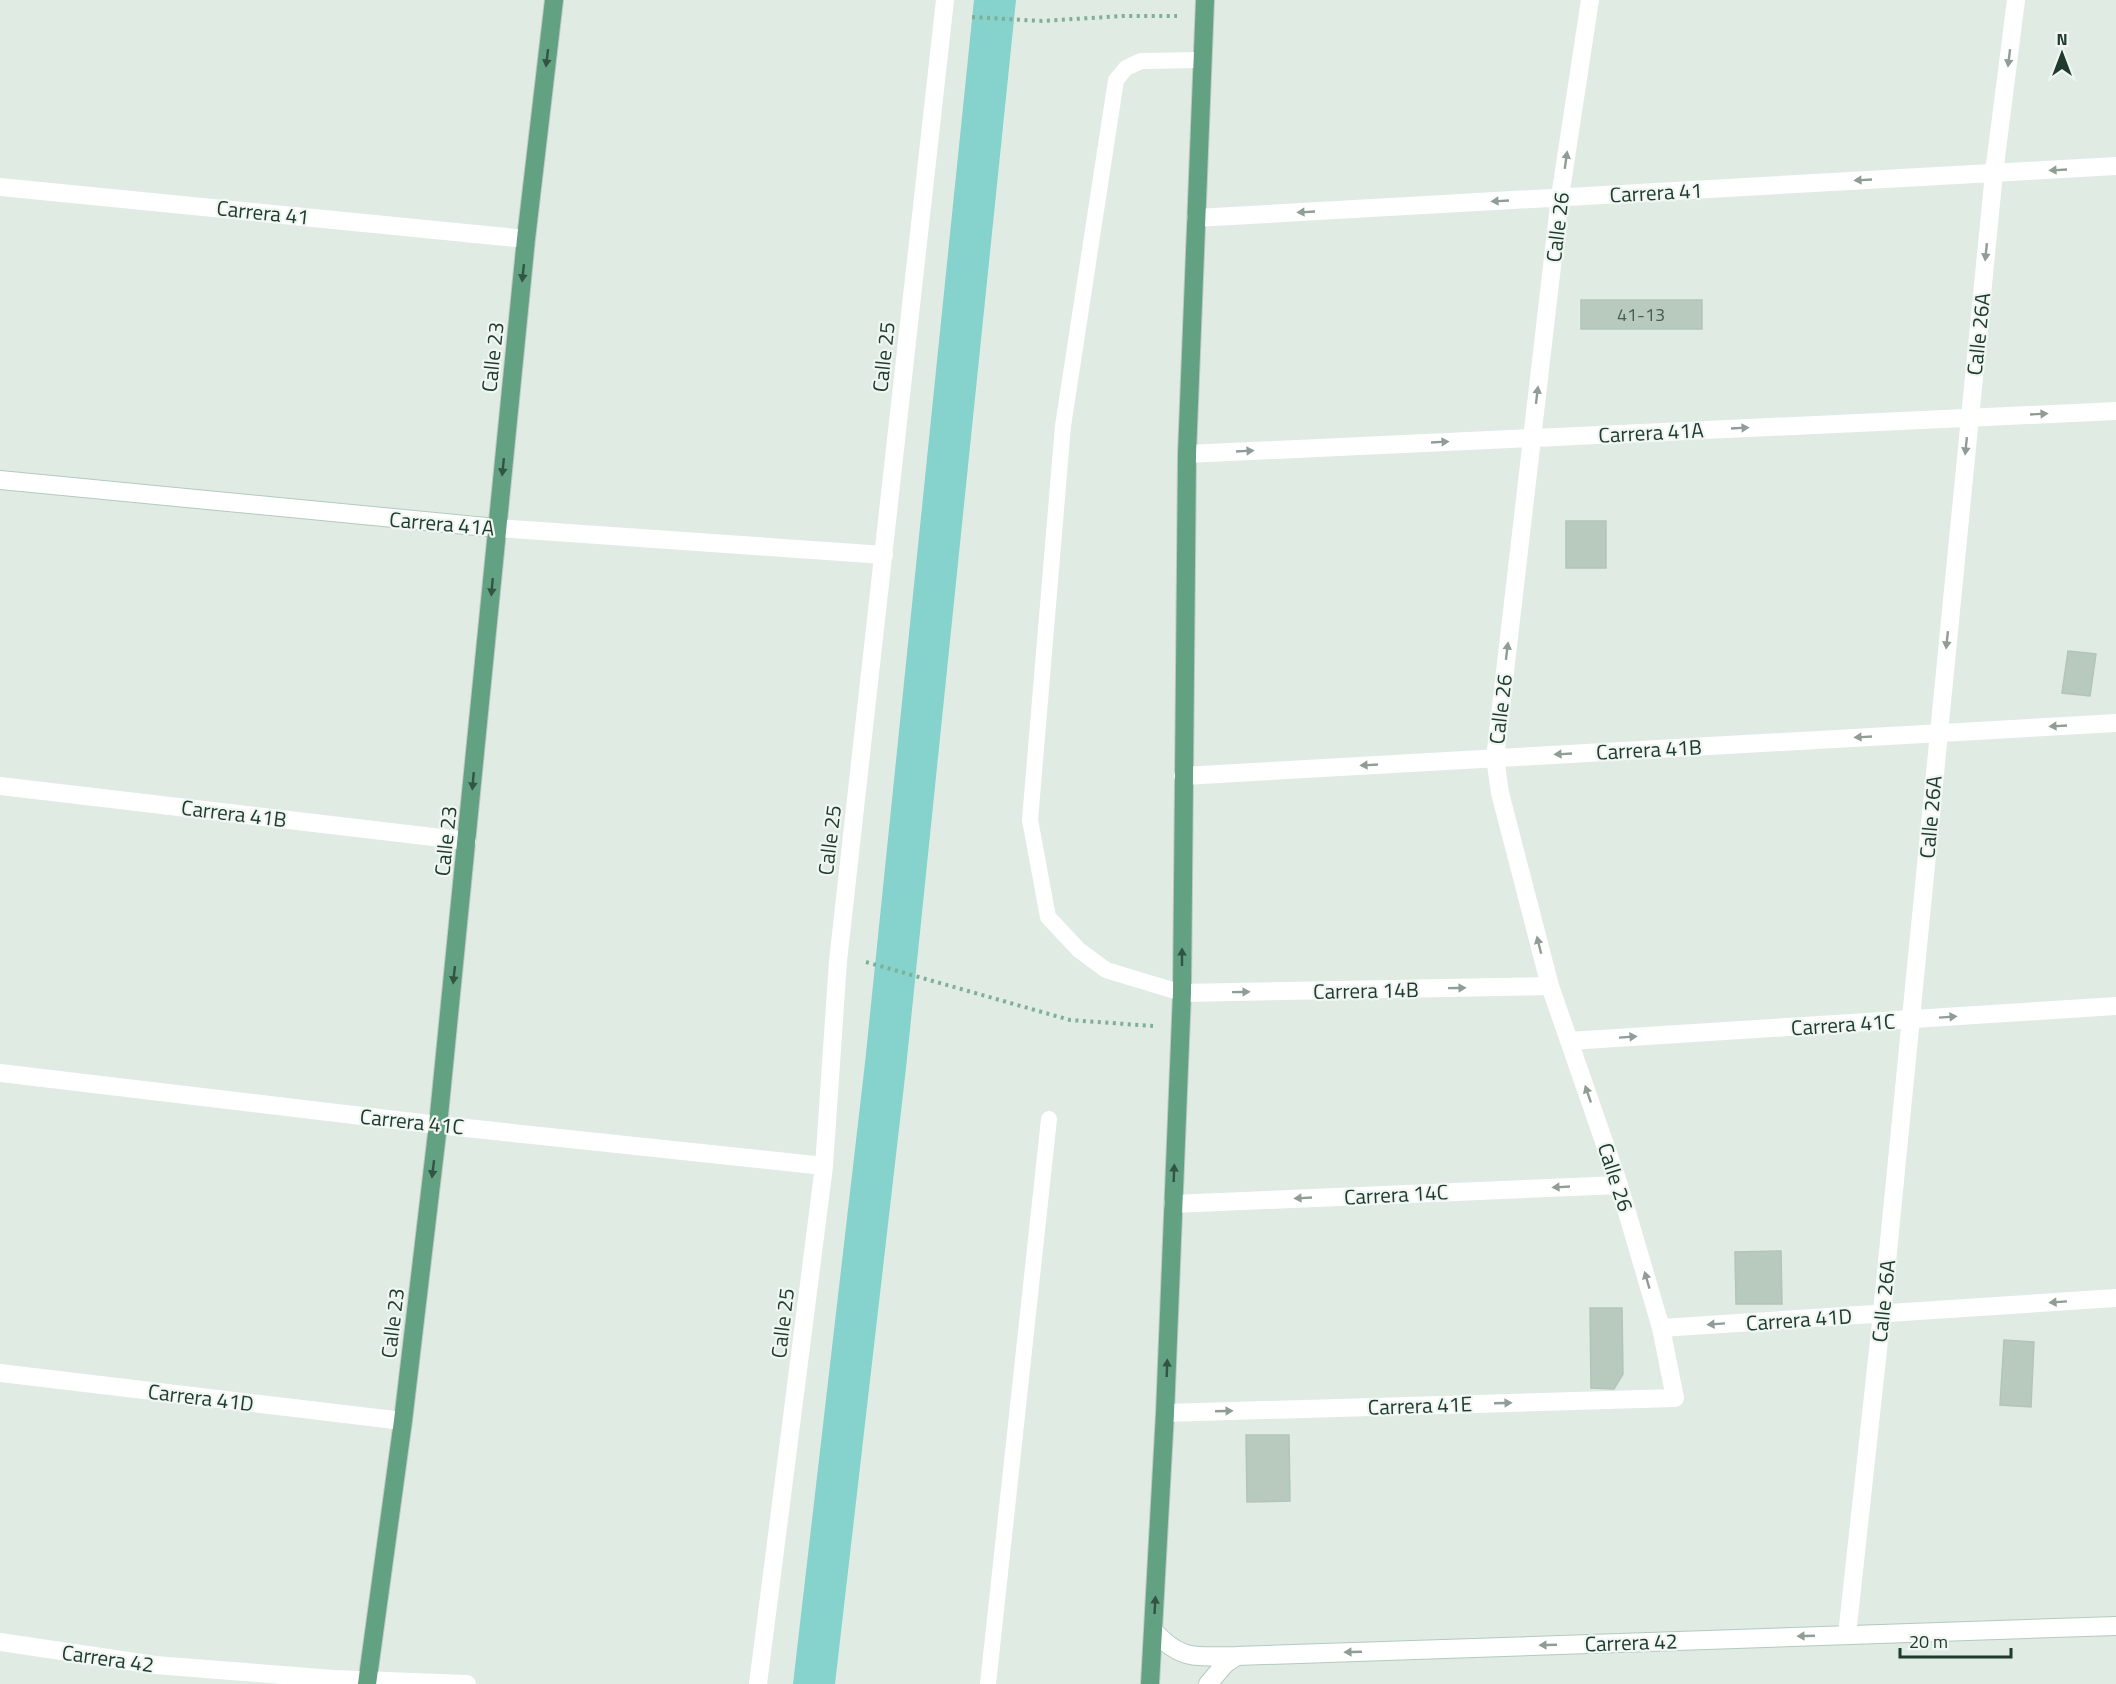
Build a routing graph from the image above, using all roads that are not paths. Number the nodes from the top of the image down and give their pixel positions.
1 (554, 0) edge
2 (945, 0) edge
3 (1590, 0) edge
4 (2016, 0) edge
5 (1205, 8) edge
6 (1203, 60) junction
7 (2116, 166) edge
8 (1994, 173) junction
9 (0, 186) edge
10 (1560, 197) junction
11 (1197, 218) junction
12 (526, 239) junction
13 (2116, 411) edge
14 (1969, 417) junction
15 (1533, 438) junction
16 (1187, 454) junction
17 (0, 480) edge
18 (497, 528) junction
19 (884, 555) junction
20 (2116, 723) edge
21 (1938, 733) junction
22 (1495, 758) junction
23 (1183, 776) junction
24 (0, 786) edge
25 (467, 841) junction
26 (1550, 986) junction
27 (1182, 993) junction
28 (2116, 1006) edge
29 (1911, 1019) junction
30 (1569, 1041) junction
31 (0, 1073) edge
32 (1049, 1119) dead end
33 (438, 1125) junction
34 (824, 1166) junction
35 (1619, 1185) junction
36 (1173, 1204) junction
37 (2116, 1298) edge
38 (1882, 1313) junction
39 (1661, 1328) junction
40 (0, 1373) edge
41 (1675, 1398) joint
42 (1165, 1413) junction
43 (403, 1421) junction
44 (2116, 1626) edge
45 (1154, 1631) junction
46 (1846, 1635) junction
47 (0, 1642) edge
48 (1237, 1656) junction
49 (367, 1681) edge
50 (467, 1684) edge
51 (758, 1684) edge
52 (988, 1684) edge
53 (1150, 1684) edge
54 (1208, 1684) edge

1 -> 12 main road, Calle 23
2 - 19 street, Calle 25
10 -> 3 street, Calle 26
4 -> 8 street, Calle 26A
5 - 6 main road
6 - 11 main road
6 - 27 lane
7 -> 8 street, Carrera 41
8 -> 10 street, Carrera 41
8 -> 14 street, Calle 26A
9 - 12 street, Carrera 41
10 -> 11 street, Carrera 41
15 -> 10 street, Calle 26
11 - 16 main road
12 -> 18 main road, Calle 23
14 -> 13 street, Carrera 41A
15 -> 14 street, Carrera 41A
14 -> 21 street, Calle 26A
16 -> 15 street, Carrera 41A
22 -> 15 street, Calle 26
16 - 23 main road
17 - 18 street, Carrera 41A
18 - 19 street, Carrera 41A
18 -> 25 main road, Calle 23
19 - 34 street, Calle 25
20 -> 21 street, Carrera 41B
21 -> 22 street, Carrera 41B
21 - 29 street, Calle 26A
22 -> 23 street, Carrera 41B
26 -> 22 street, Calle 26
27 -> 23 main road
24 - 25 street, Carrera 41B
25 -> 33 main road, Calle 23
27 -> 26 street, Carrera 14B
26 - 30 street, Calle 26
36 -> 27 main road
29 -> 28 street, Carrera 41C
30 -> 29 street, Carrera 41C
29 - 38 street, Calle 26A
35 -> 30 street, Calle 26
31 - 33 street, Carrera 41C
32 - 52 lane
33 - 34 street, Carrera 41C
33 -> 43 main road, Calle 23
34 - 51 street, Calle 25
35 -> 36 street, Carrera 14C
39 -> 35 street, Calle 26
42 -> 36 main road
37 -> 38 street, Carrera 41D
38 -> 39 street, Carrera 41D
38 - 46 street, Calle 26A
39 - 41 street, Calle 26
40 - 43 street, Carrera 41D
42 -> 41 street, Carrera 41E
45 -> 42 main road
43 - 49 main road, Calle 23
44 - 46 street, Carrera 42
45 - 48 street, Carrera 42
45 - 53 main road
46 -> 48 street, Carrera 42
47 - 49 street, Carrera 42
48 - 54 street
49 - 50 street, Carrera 42

